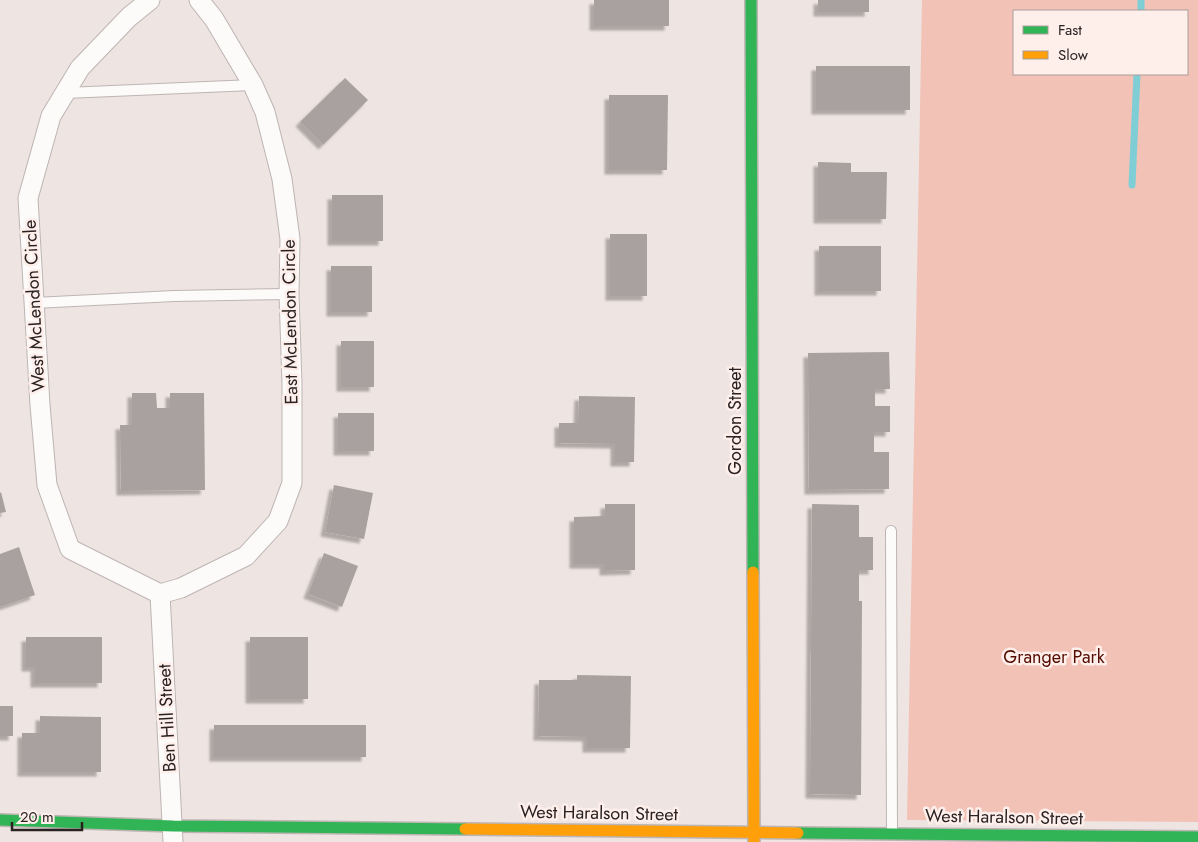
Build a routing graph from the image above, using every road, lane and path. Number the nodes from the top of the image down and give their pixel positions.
1 (150, 0) edge
2 (199, 0) edge
3 (751, 0) edge
4 (253, 85) junction
5 (65, 93) junction
6 (289, 294) junction
7 (34, 303) junction
8 (891, 531) dead end
9 (160, 594) junction
10 (0, 820) edge
11 (173, 834) edge
12 (892, 834) junction
13 (754, 837) edge
14 (1198, 837) edge
15 (999, 838) edge
16 (1028, 838) edge

1 - 5 street, West McLendon Circle
2 - 4 street, East McLendon Circle
3 - 13 street, Gordon Street
4 - 5 lane
4 - 6 street, East McLendon Circle
5 - 7 street, West McLendon Circle
6 - 7 lane
6 - 9 street, East McLendon Circle
7 - 9 street, West McLendon Circle
8 - 12 lane
9 - 11 street, Ben Hill Street
10 - 11 street, West Haralson Street
11 - 13 street, West Haralson Street
12 - 13 street, West Haralson Street
12 - 15 street, West Haralson Street
14 - 16 street, West Haralson Street
15 - 16 street, West Haralson Street

